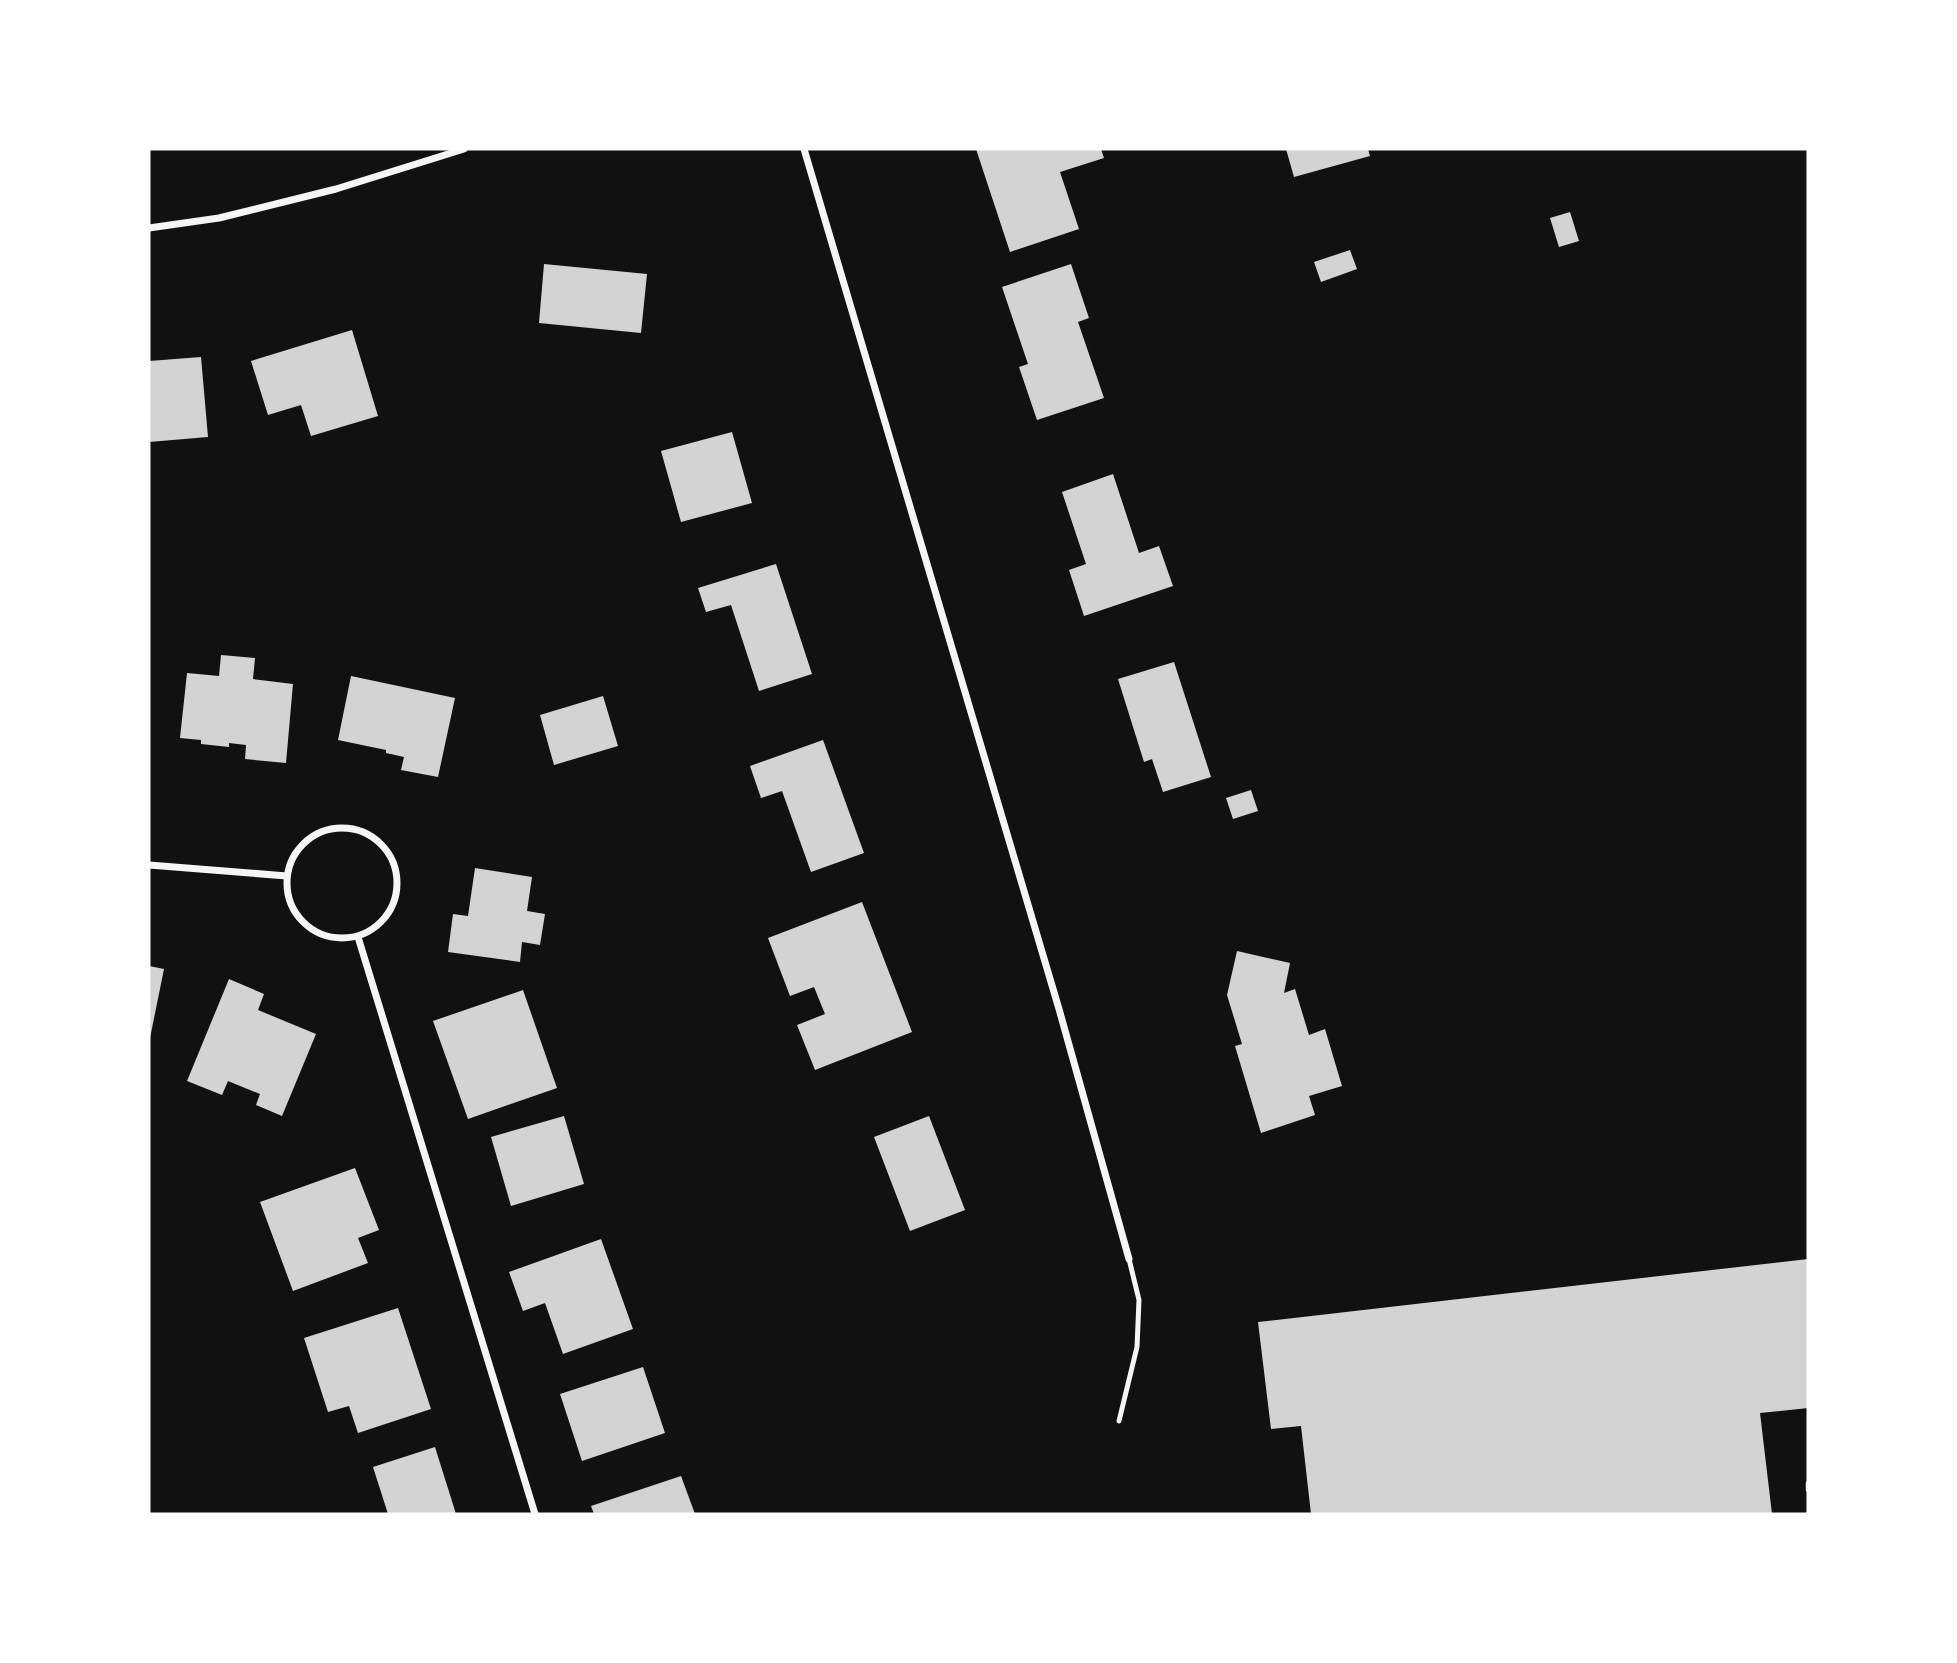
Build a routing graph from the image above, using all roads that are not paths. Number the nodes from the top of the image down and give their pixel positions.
1 (464, 149) edge
2 (804, 149) edge
3 (149, 228) edge
4 (149, 865) edge
5 (287, 876) junction
6 (358, 937) junction
7 (1129, 1259) joint
8 (1119, 1421) dead end
9 (535, 1514) edge

1 - 3 street
2 - 7 street
4 - 5 street
5 - 6 street
5 - 6 street
6 - 9 street
7 - 8 lane

